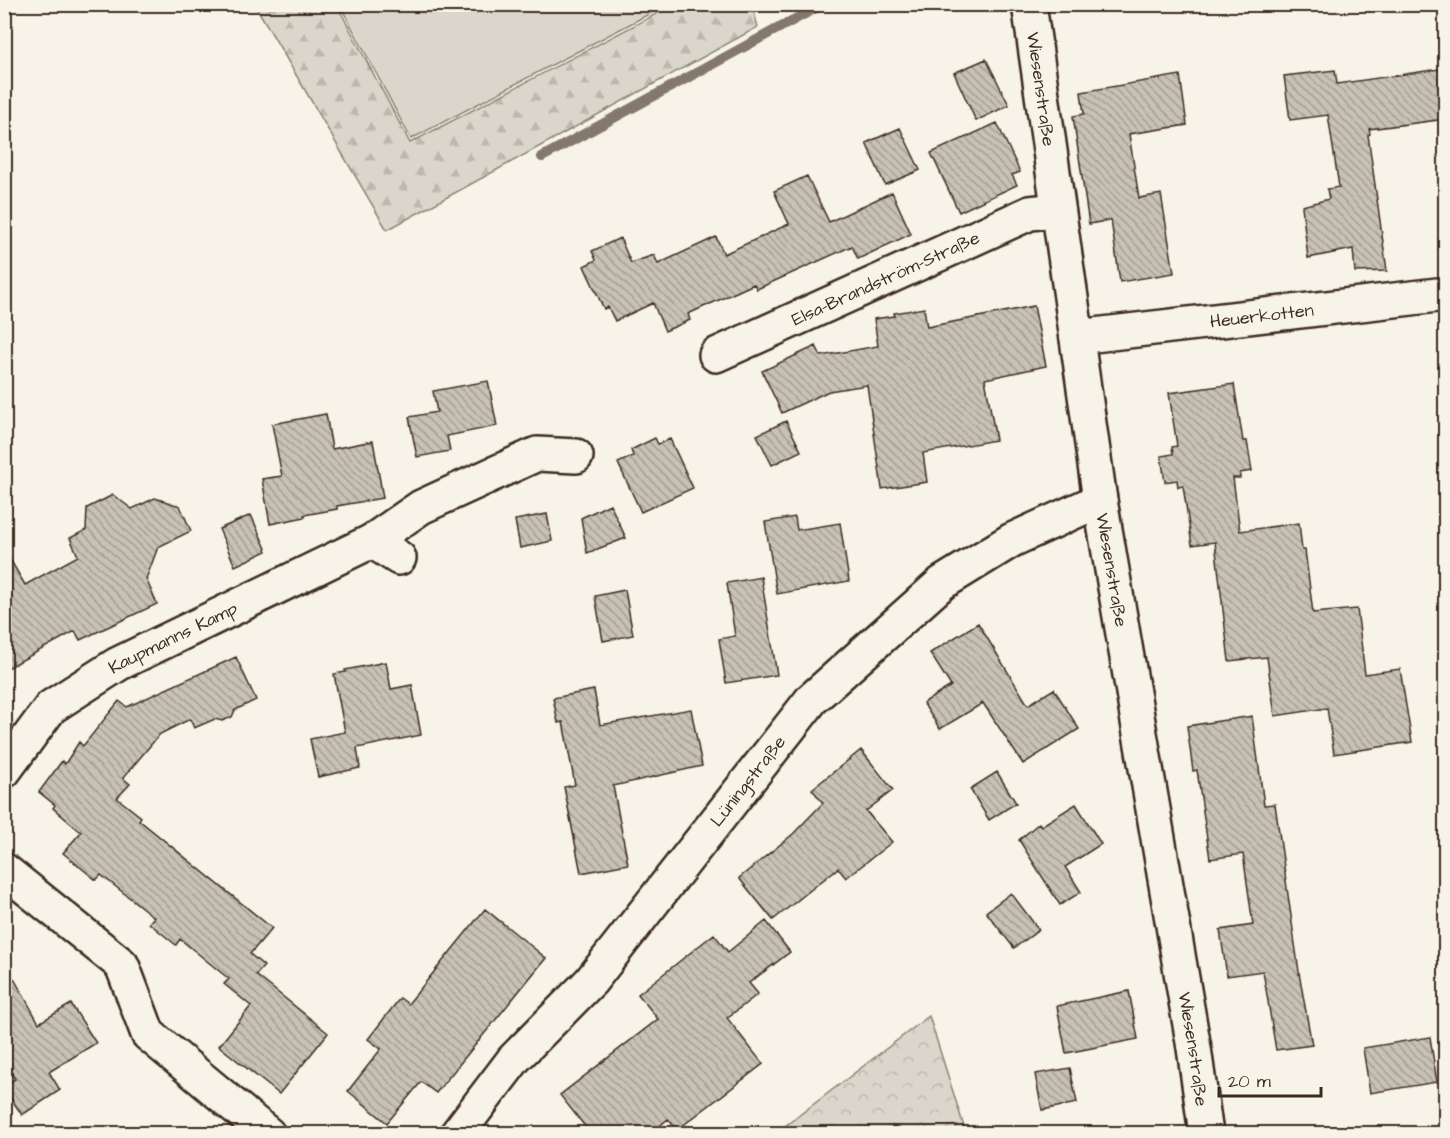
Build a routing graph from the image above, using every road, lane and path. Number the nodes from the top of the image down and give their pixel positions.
1 (1029, 4) edge
2 (1058, 210) junction
3 (1446, 294) edge
4 (1077, 337) junction
5 (716, 355) dead end
6 (576, 456) dead end
7 (1100, 500) junction
8 (372, 541) junction
9 (399, 558) dead end
10 (4, 771) edge
11 (4, 870) edge
12 (268, 1134) edge
13 (457, 1134) edge
14 (1206, 1134) edge

1 - 2 street, Wiesenstraße
2 - 4 street, Wiesenstraße
2 - 5 street, Elsa-Brandström-Straße
3 - 4 street, Heuerkotten
4 - 7 street, Wiesenstraße
6 - 8 street, Kaupmanns Kamp
7 - 13 street, Lüningstraße
7 - 14 street, Wiesenstraße
8 - 9 street
8 - 10 street, Kaupmanns Kamp
11 - 12 street

